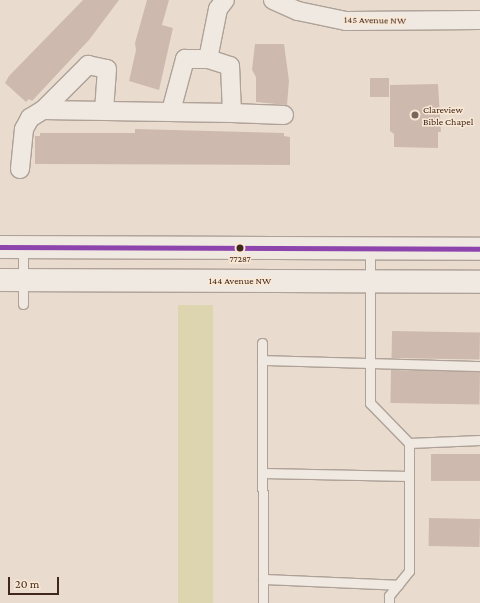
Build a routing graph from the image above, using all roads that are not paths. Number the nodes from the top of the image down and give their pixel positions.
1 (273, 0) edge
2 (222, 5) edge
3 (480, 20) edge
4 (208, 59) junction
5 (43, 110) junction
6 (104, 111) junction
7 (171, 112) junction
8 (232, 113) junction
9 (284, 115) dead end
10 (20, 169) dead end
11 (0, 247) edge
12 (23, 247) junction
13 (370, 249) junction
14 (480, 249) edge
15 (0, 280) edge
16 (23, 280) junction
17 (369, 281) junction
18 (480, 282) edge
19 (23, 304) dead end
20 (262, 343) dead end
21 (262, 360) junction
22 (370, 364) junction
23 (480, 366) edge
24 (480, 440) edge
25 (409, 443) junction
26 (263, 473) junction
27 (409, 476) junction
28 (263, 579) junction
29 (398, 585) junction
30 (263, 603) edge
31 (389, 603) edge

1 - 3 street, 145 Avenue NW
2 - 4 street
4 - 7 street
4 - 8 street
5 - 6 street
5 - 6 street
5 - 10 street
6 - 7 street
7 - 8 street
8 - 9 street
11 - 12 main road
12 - 13 main road
12 - 16 lane
13 - 14 main road
13 - 17 lane
15 - 16 main road, 144 Avenue NW
16 - 17 main road, 144 Avenue NW
16 - 19 lane
17 - 18 main road, 144 Avenue NW
17 - 22 lane
20 - 21 lane
21 - 22 lane
21 - 26 lane
22 - 23 lane
22 - 25 lane
24 - 25 lane
25 - 27 lane
26 - 27 lane
26 - 28 lane
27 - 29 lane
28 - 29 lane
28 - 30 lane
29 - 31 lane

